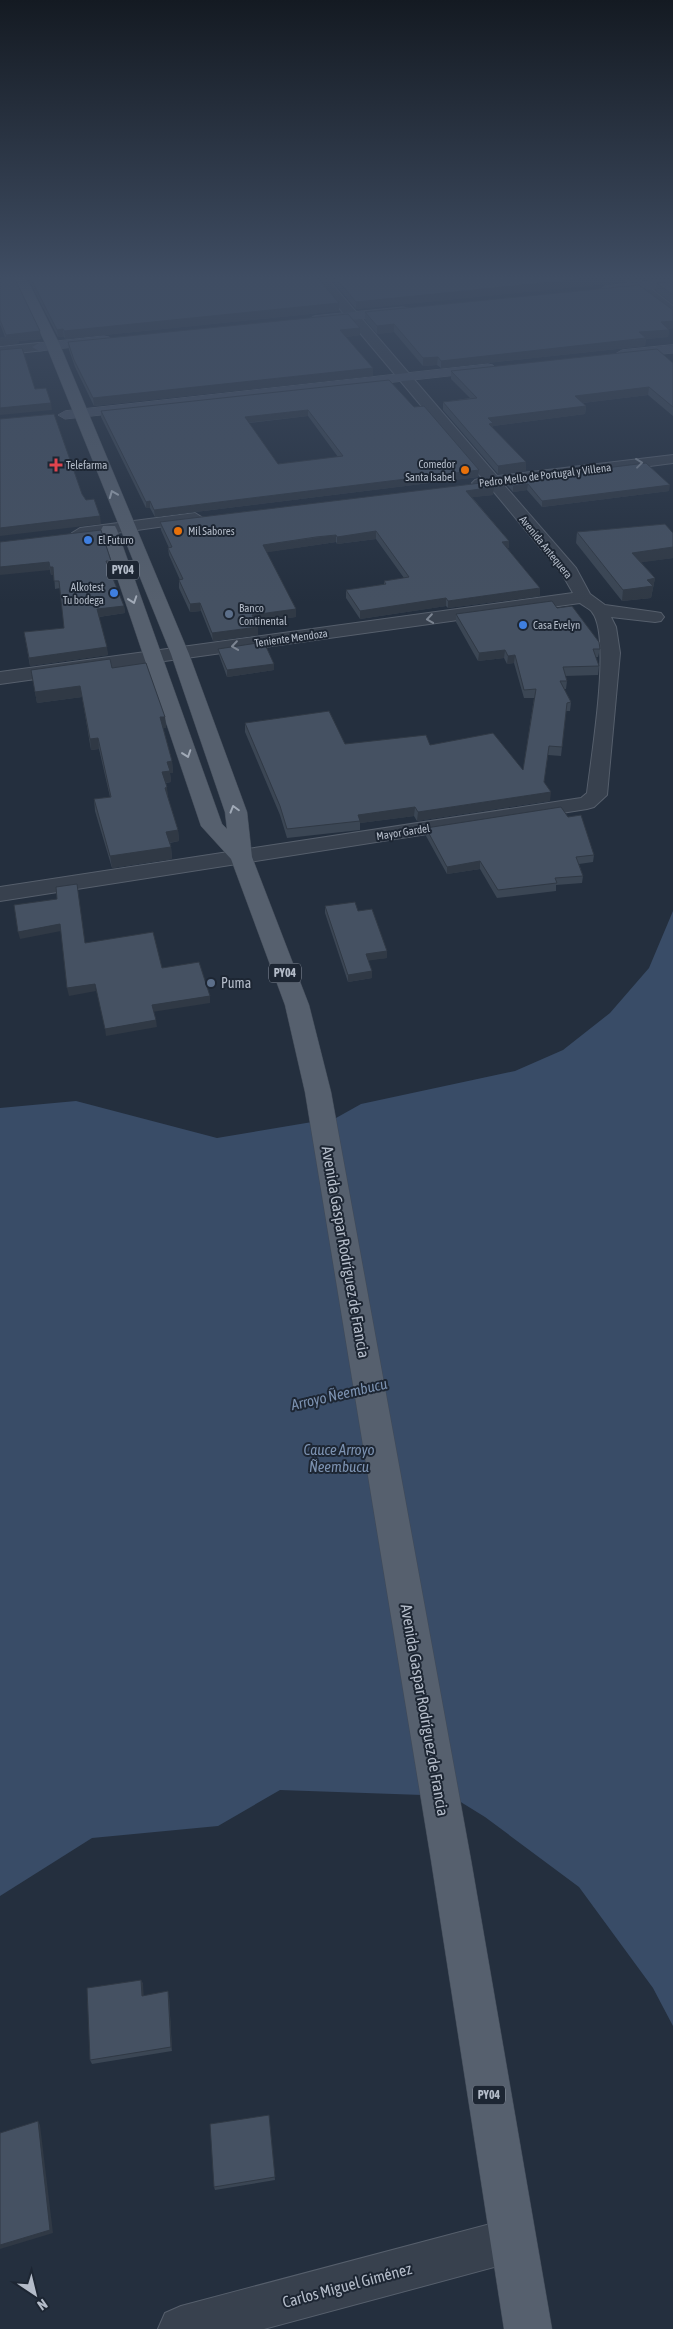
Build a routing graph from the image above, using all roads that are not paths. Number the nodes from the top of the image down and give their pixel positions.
1 (61, 386) edge
2 (331, 386) edge
3 (417, 386) edge
4 (72, 414) junction
5 (46, 417) edge
6 (673, 458) edge
7 (498, 481) junction
8 (462, 485) edge
9 (215, 516) edge
10 (117, 528) junction
11 (69, 534) edge
12 (583, 597) junction
13 (600, 610) junction
14 (656, 617) dead end
15 (180, 654) junction
16 (154, 658) junction
17 (0, 678) edge
18 (241, 857) junction
19 (0, 894) edge
20 (513, 2240) junction
21 (181, 2329) edge
22 (528, 2329) edge

1 - 4 main road, PY04
2 - 4 main road
3 - 7 street, Avenida Antequera
4 - 5 street
4 - 10 main road, PY04
7 -> 6 street, Pedro Mello de Portugal y Villena
7 - 8 street, Pedro Mello de Portugal y Villena
7 - 12 street, Avenida Antequera
9 - 10 street
10 - 11 street
10 - 15 main road, PY04
10 -> 16 main road, PY04
12 - 13 street
12 -> 15 street, Teniente Mendoza
13 - 14 street
13 - 18 street, Mayor Gardel
15 - 16 street, Teniente Mendoza
18 -> 15 main road, PY04
16 - 17 street, Teniente Mendoza
16 -> 18 main road, PY04
18 - 19 street, Mayor Gardel
18 - 20 main road, Avenida Gaspar Rodríguez de Francia / PY04
20 - 21 street, Carlos Miguel Giménez
20 - 22 main road, Avenida Gaspar Rodríguez de Francia / PY04

